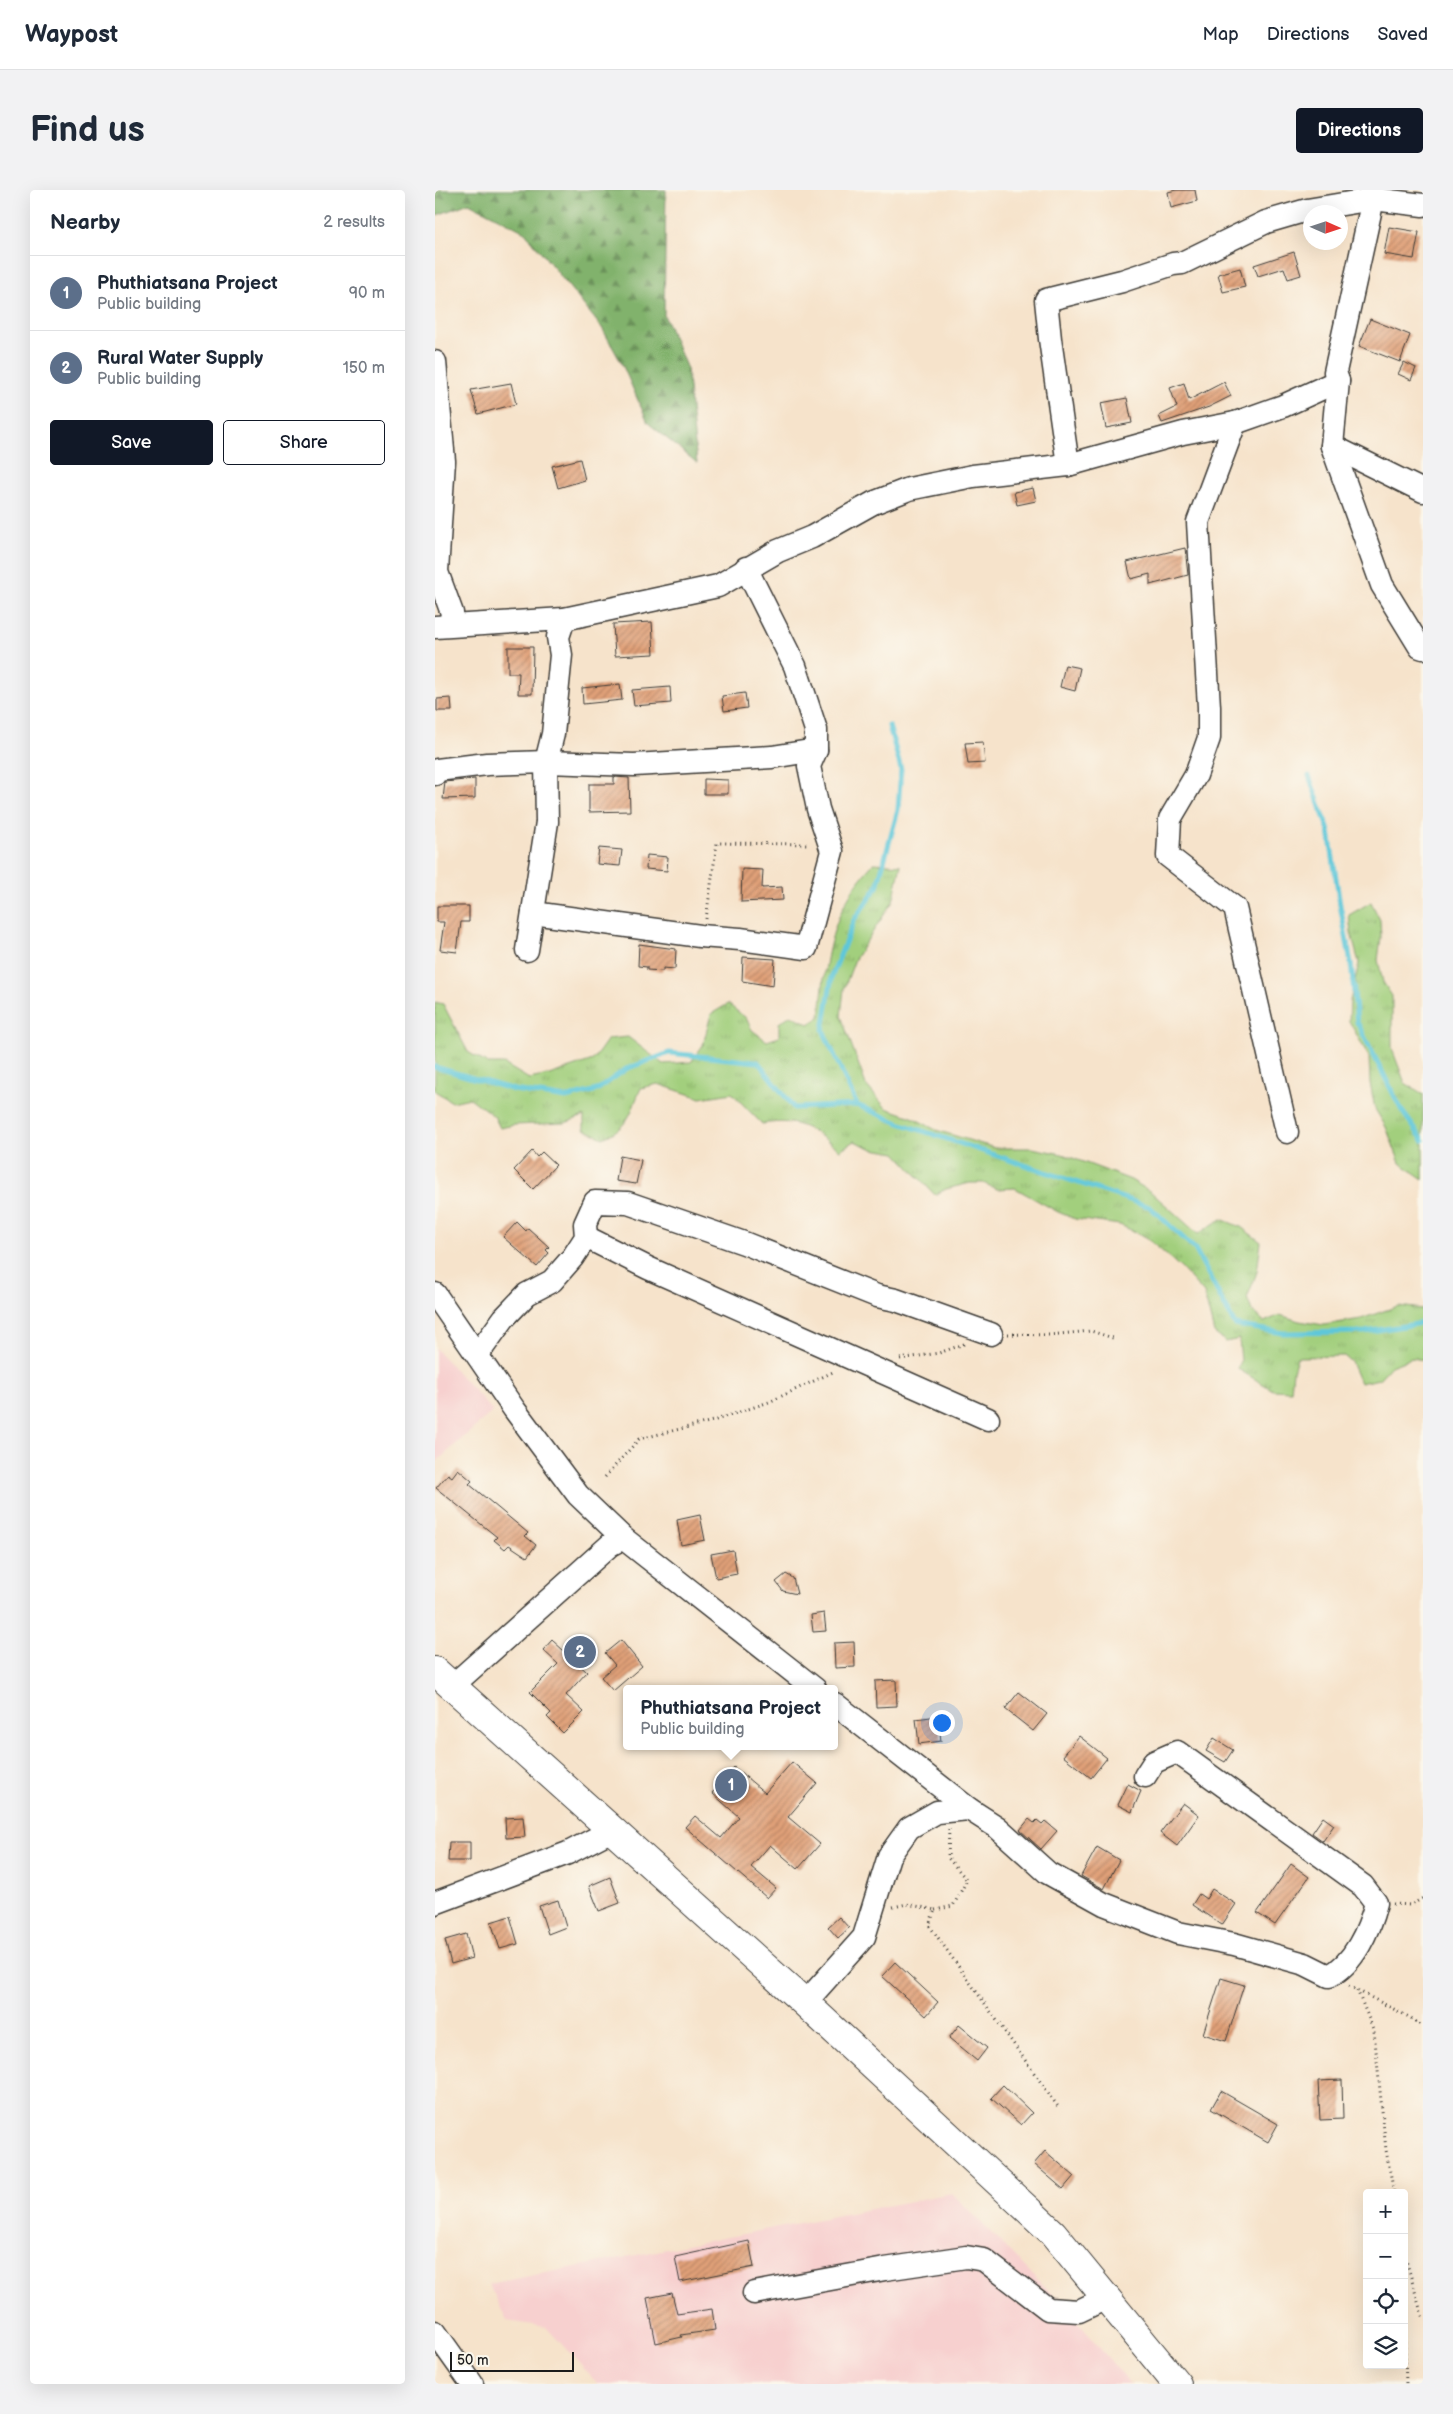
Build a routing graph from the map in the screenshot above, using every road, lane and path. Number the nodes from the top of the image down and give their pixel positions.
1 (1373, 200) junction
2 (1423, 204) edge
3 (435, 362) edge
4 (1338, 381) junction
5 (1235, 423) junction
6 (1333, 446) junction
7 (1068, 466) junction
8 (1423, 491) edge
9 (746, 568) junction
10 (436, 572) edge
11 (564, 619) junction
12 (443, 626) edge
13 (1422, 649) edge
14 (816, 750) junction
15 (547, 762) junction
16 (435, 774) edge
17 (830, 845) junction
18 (533, 913) junction
19 (703, 936) junction
20 (527, 950) dead end
21 (1287, 1132) dead end
22 (585, 1237) junction
23 (435, 1294) edge
24 (991, 1334) dead end
25 (478, 1354) junction
26 (988, 1419) dead end
27 (623, 1538) junction
28 (440, 1679) edge
29 (810, 1685) edge
30 (838, 1706) edge
31 (1145, 1776) dead end
32 (961, 1809) junction
33 (612, 1830) junction
34 (1423, 1898) edge
35 (435, 1903) edge
36 (1376, 1904) junction
37 (935, 1910) junction
38 (872, 1916) junction
39 (805, 2003) junction
40 (1423, 2027) edge
41 (1059, 2108) dead end
42 (1394, 2189) edge
43 (1408, 2267) edge
44 (754, 2293) dead end
45 (1105, 2298) junction
46 (1423, 2319) edge
47 (1404, 2324) edge
48 (435, 2332) edge
49 (472, 2384) edge
50 (1177, 2384) edge
51 (1406, 2384) edge

1 - 2 street
1 - 4 street
1 - 7 street
3 - 10 street
4 - 5 street
4 - 6 street
5 - 7 street
5 - 21 street
6 - 8 street
6 - 13 street
7 - 9 street
9 - 11 street
9 - 14 street
10 - 12 street
11 - 12 street
11 - 15 street
14 - 15 street
14 - 17 street
15 - 16 street
15 - 18 street
17 - 19 path
17 - 19 street
18 - 19 street
18 - 20 street
22 - 24 street
22 - 25 street
22 - 26 street
23 - 25 street
25 - 27 street
27 - 28 street
27 - 29 street
28 - 33 main road
30 - 32 street
31 - 36 street
32 - 36 street
32 - 37 path
32 - 38 street
33 - 35 street
33 - 39 main road
34 - 36 path
37 - 38 path
37 - 41 path
38 - 39 street
39 - 45 main road
40 - 42 path
43 - 46 path
44 - 45 street
45 - 50 main road
47 - 51 path
48 - 49 street

